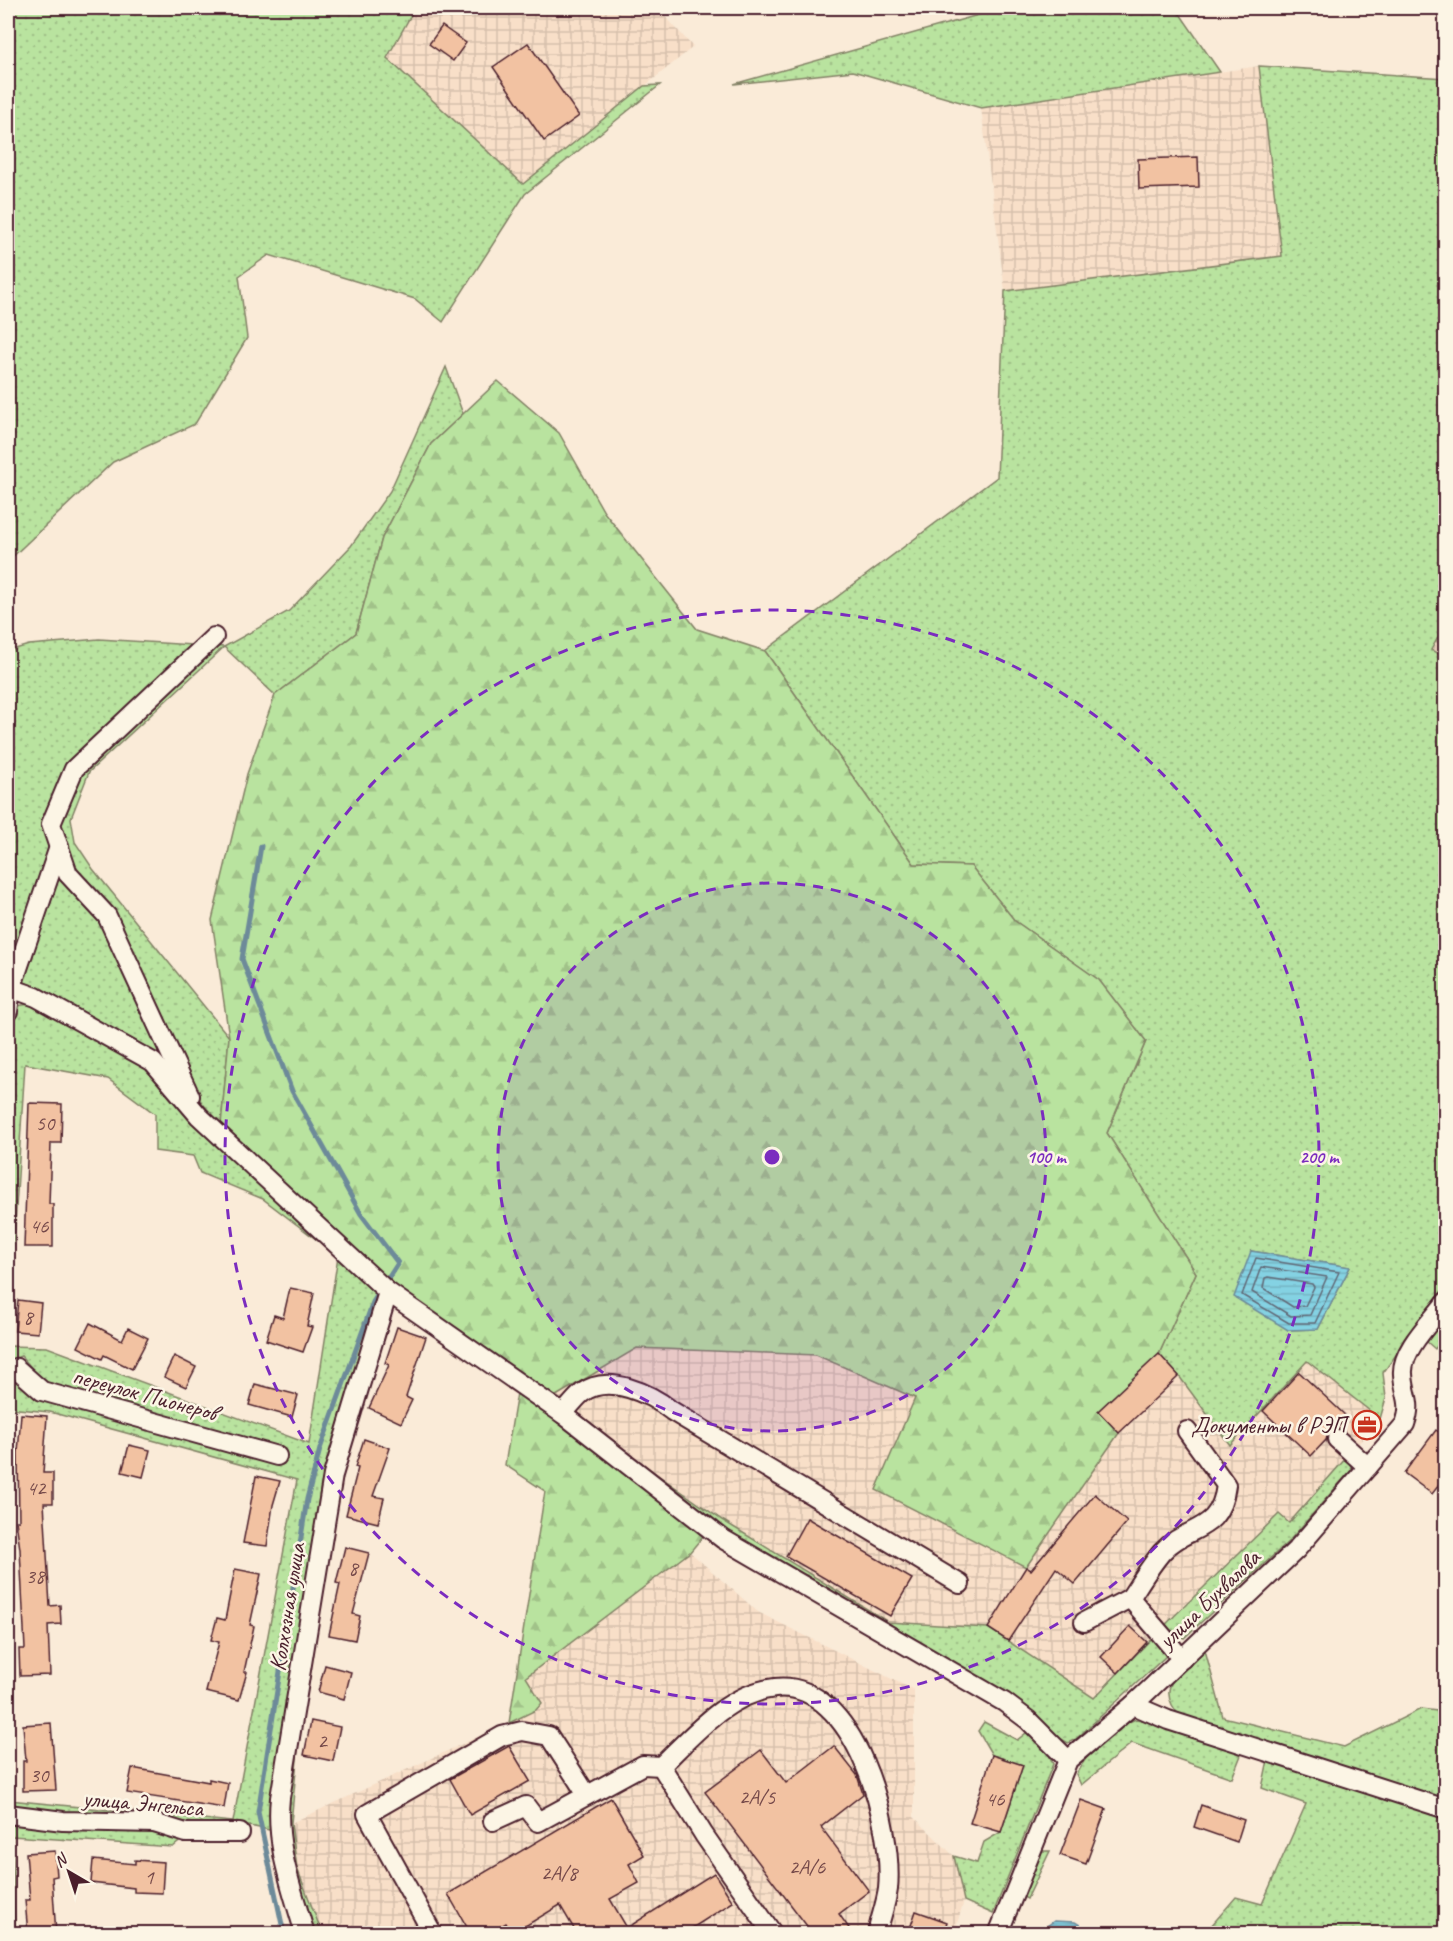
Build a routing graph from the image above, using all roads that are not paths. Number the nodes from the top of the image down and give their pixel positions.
1 (214, 637) dead end
2 (60, 847) junction
3 (9, 988) edge
4 (8, 1011) edge
5 (199, 1116) junction
6 (388, 1292) junction
7 (1446, 1302) edge
8 (8, 1372) edge
9 (563, 1414) junction
10 (1187, 1431) dead end
11 (1337, 1438) dead end
12 (277, 1456) dead end
13 (1368, 1467) junction
14 (960, 1584) dead end
15 (1130, 1598) junction
16 (1084, 1622) dead end
17 (1182, 1659) junction
18 (1133, 1705) junction
19 (1068, 1760) junction
20 (661, 1766) junction
21 (587, 1795) junction
22 (1446, 1809) edge
23 (8, 1814) edge
24 (493, 1821) dead end
25 (240, 1833) dead end
26 (305, 1934) edge
27 (433, 1934) edge
28 (773, 1934) edge
29 (877, 1934) edge
30 (998, 1934) edge

1 - 2 street
2 - 3 street
2 - 5 street
3 - 4 street
3 - 5 street
5 - 6 street
6 - 9 street
6 - 26 street, Колхозная улица
7 - 13 street, улица Бухвалова
8 - 12 street, переулок Пионеров
9 - 14 street
9 - 19 street
10 - 15 street
11 - 13 street
13 - 17 street, улица Бухвалова
15 - 16 street
15 - 17 street
17 - 18 street, улица Бухвалова
18 - 19 street, улица Бухвалова
18 - 22 street
19 - 30 street, улица Бухвалова
20 - 21 street
20 - 28 street
20 - 29 street
21 - 24 street
21 - 27 street
23 - 25 street, улица Энгельса

